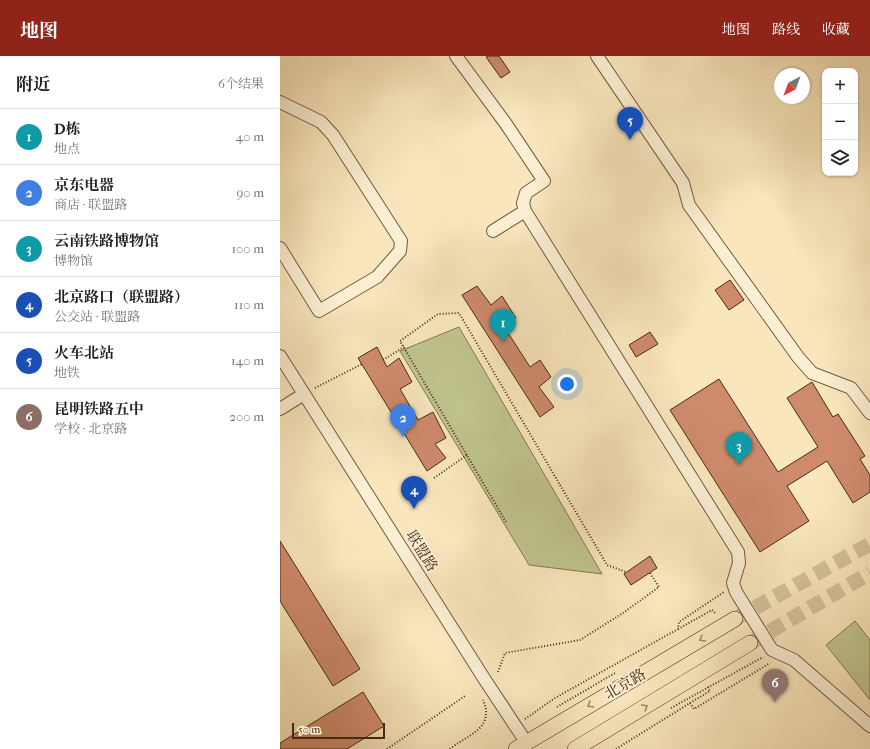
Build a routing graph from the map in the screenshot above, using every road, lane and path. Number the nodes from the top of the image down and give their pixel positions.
1 (456, 56) edge
2 (597, 56) edge
3 (280, 102) edge
4 (525, 212) junction
5 (493, 231) dead end
6 (280, 248) edge
7 (404, 348) junction
8 (280, 356) edge
9 (383, 360) dead end
10 (362, 364) dead end
11 (304, 394) junction
12 (280, 409) edge
13 (870, 413) edge
14 (467, 455) junction
15 (434, 478) dead end
16 (506, 522) dead end
17 (626, 572) dead end
18 (650, 573) dead end
19 (733, 583) junction
20 (716, 614) dead end
21 (735, 620) tunnel mouth
22 (678, 629) junction
23 (750, 643) tunnel mouth
24 (774, 654) junction
25 (498, 672) dead end
26 (708, 687) junction
27 (480, 694) dead end
28 (465, 696) dead end
29 (690, 703) junction
30 (669, 710) dead end
31 (515, 726) junction
32 (870, 726) edge
33 (521, 746) edge
34 (387, 749) edge
35 (450, 749) edge
36 (575, 749) edge
37 (616, 749) edge

1 - 4 street
2 - 13 street
3 - 6 street
4 - 5 street
4 - 19 street
7 - 9 path
7 - 14 path
7 - 17 path
8 - 11 street, 联盟路
10 - 11 path
11 - 12 street
11 - 31 street, 联盟路
14 - 15 path
14 - 16 path
18 - 25 path
19 - 22 path
19 - 24 street
20 - 22 path
21 -> 33 main road, 北京路
22 - 31 path
36 -> 23 main road, 北京路
24 - 26 path
24 - 29 path
24 - 32 street
26 - 29 path
26 - 30 path
27 - 35 path
28 - 34 path
29 - 37 path
31 - 33 street, 联盟路

